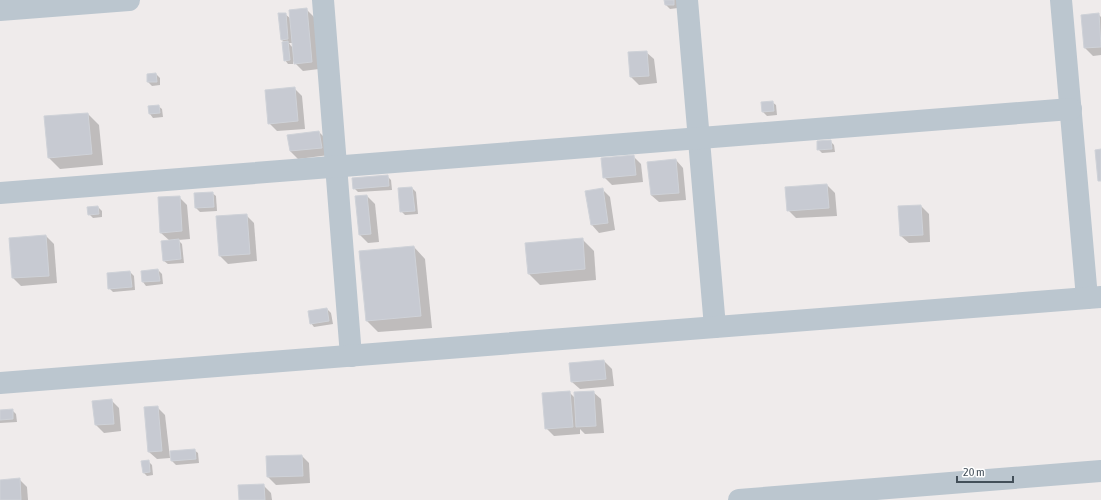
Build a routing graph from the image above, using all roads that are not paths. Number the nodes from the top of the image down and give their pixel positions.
1 (129, 0) edge
2 (323, 0) edge
3 (687, 0) edge
4 (1061, 0) edge
5 (0, 10) edge
6 (1071, 109) junction
7 (699, 139) junction
8 (336, 167) junction
9 (0, 194) edge
10 (1094, 297) edge
11 (715, 327) junction
12 (351, 356) junction
13 (0, 383) edge
14 (1101, 472) edge
15 (739, 500) edge

1 - 5 street
2 - 8 street
3 - 7 street
4 - 6 street
6 - 7 street
6 - 10 street
7 - 8 street
7 - 11 street
8 - 9 street
8 - 12 street
10 - 11 street
11 - 12 street
12 - 13 street
14 - 15 street

